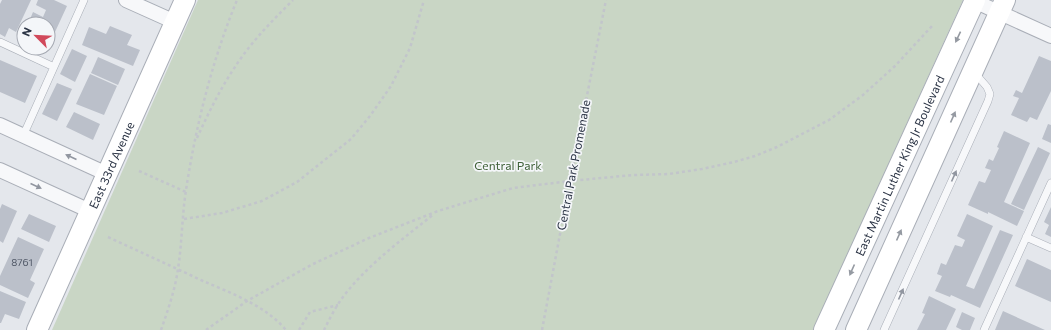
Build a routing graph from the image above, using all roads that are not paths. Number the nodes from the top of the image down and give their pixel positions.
1 (84, 0) edge
2 (126, 0) edge
3 (185, 0) edge
4 (975, 1) edge
5 (1003, 6) edge
6 (175, 22) junction
7 (1051, 36) edge
8 (0, 42) edge
9 (54, 67) junction
10 (973, 71) junction
11 (0, 125) edge
12 (23, 136) junction
13 (1, 173) edge
14 (107, 174) junction
15 (1051, 183) edge
16 (90, 211) junction
17 (1026, 237) junction
18 (1051, 248) edge
19 (37, 330) edge
20 (824, 330) edge
21 (856, 330) edge
22 (884, 330) edge
23 (984, 330) edge

1 - 9 lane
2 - 6 street
3 - 6 main road, East 33rd Avenue
4 - 5 street
4 -> 20 main road, East Martin Luther King Jr Boulevard
5 - 7 street
5 - 10 main road
6 - 14 main road, East 33rd Avenue
8 - 9 lane
9 - 12 lane
21 -> 10 main road
22 -> 10 lane
11 - 12 street
14 -> 12 street
13 -> 16 street
14 - 16 main road, East 33rd Avenue
15 - 17 lane
16 - 19 main road, East 33rd Avenue
17 - 18 lane
17 - 23 lane

